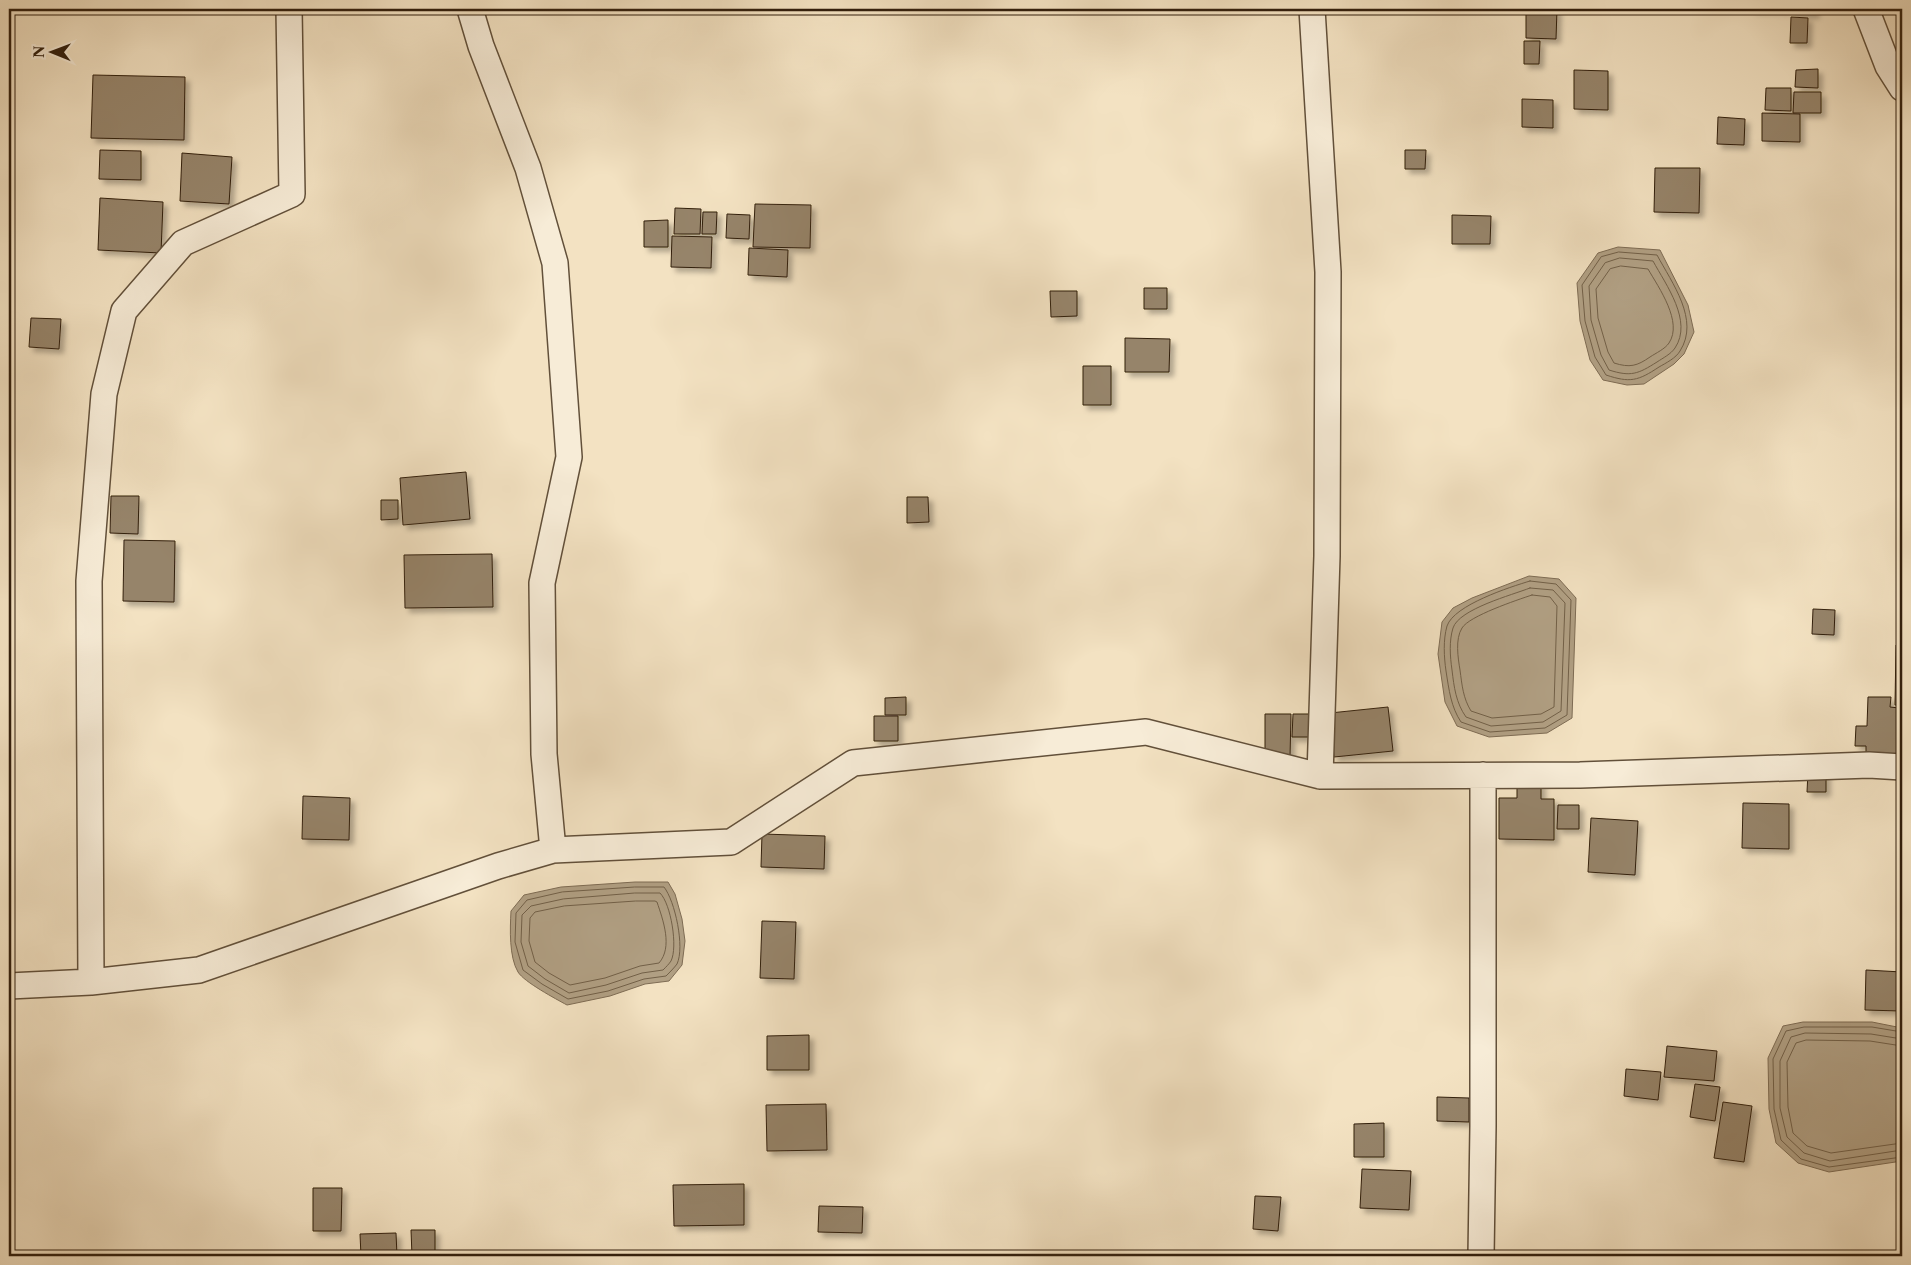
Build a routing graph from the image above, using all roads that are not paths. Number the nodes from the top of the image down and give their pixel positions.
1 (289, 9) edge
2 (470, 9) edge
3 (1312, 9) edge
4 (1866, 9) edge
5 (1902, 88) edge
6 (1902, 767) edge
7 (1483, 775) junction
8 (1320, 776) junction
9 (553, 850) junction
10 (91, 982) junction
11 (9, 986) edge
12 (1481, 1256) edge

1 - 10 street
2 - 9 street
3 - 8 street
4 - 5 street
6 - 7 street
7 - 8 street
7 - 12 street
8 - 9 street
9 - 10 street
10 - 11 street

